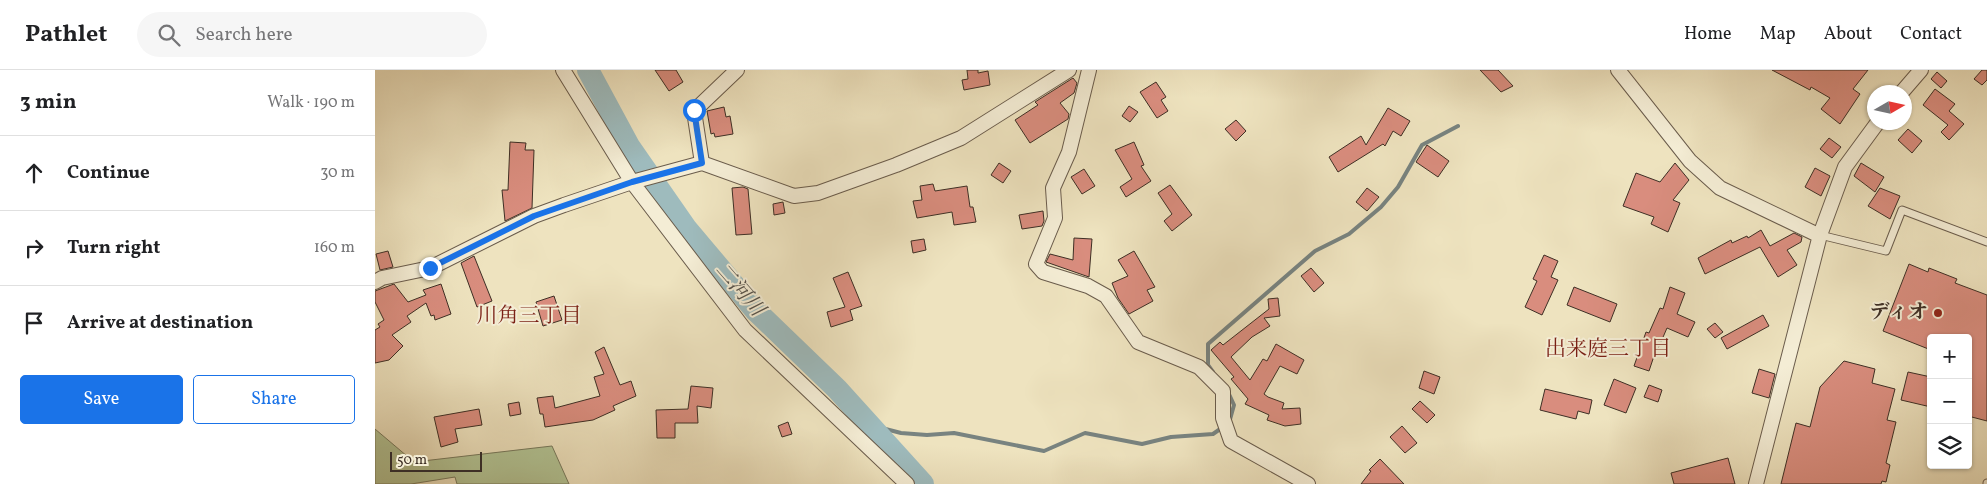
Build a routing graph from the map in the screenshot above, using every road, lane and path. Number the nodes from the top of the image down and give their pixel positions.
1 (563, 70) edge
2 (737, 70) edge
3 (1069, 70) edge
4 (1089, 70) edge
5 (1618, 70) edge
6 (1921, 70) edge
7 (1908, 85) edge
8 (1872, 130) edge
9 (702, 163) junction
10 (636, 181) junction
11 (1820, 236) junction
12 (1987, 242) edge
13 (375, 282) edge
14 (907, 484) edge
15 (1308, 484) edge
16 (1756, 484) edge

1 - 10 street
2 - 9 street
3 - 9 street
4 - 15 street
5 - 11 street
6 - 7 street
8 - 11 street
9 - 10 street
10 - 13 street
10 - 14 street
11 - 12 lane
11 - 16 street

